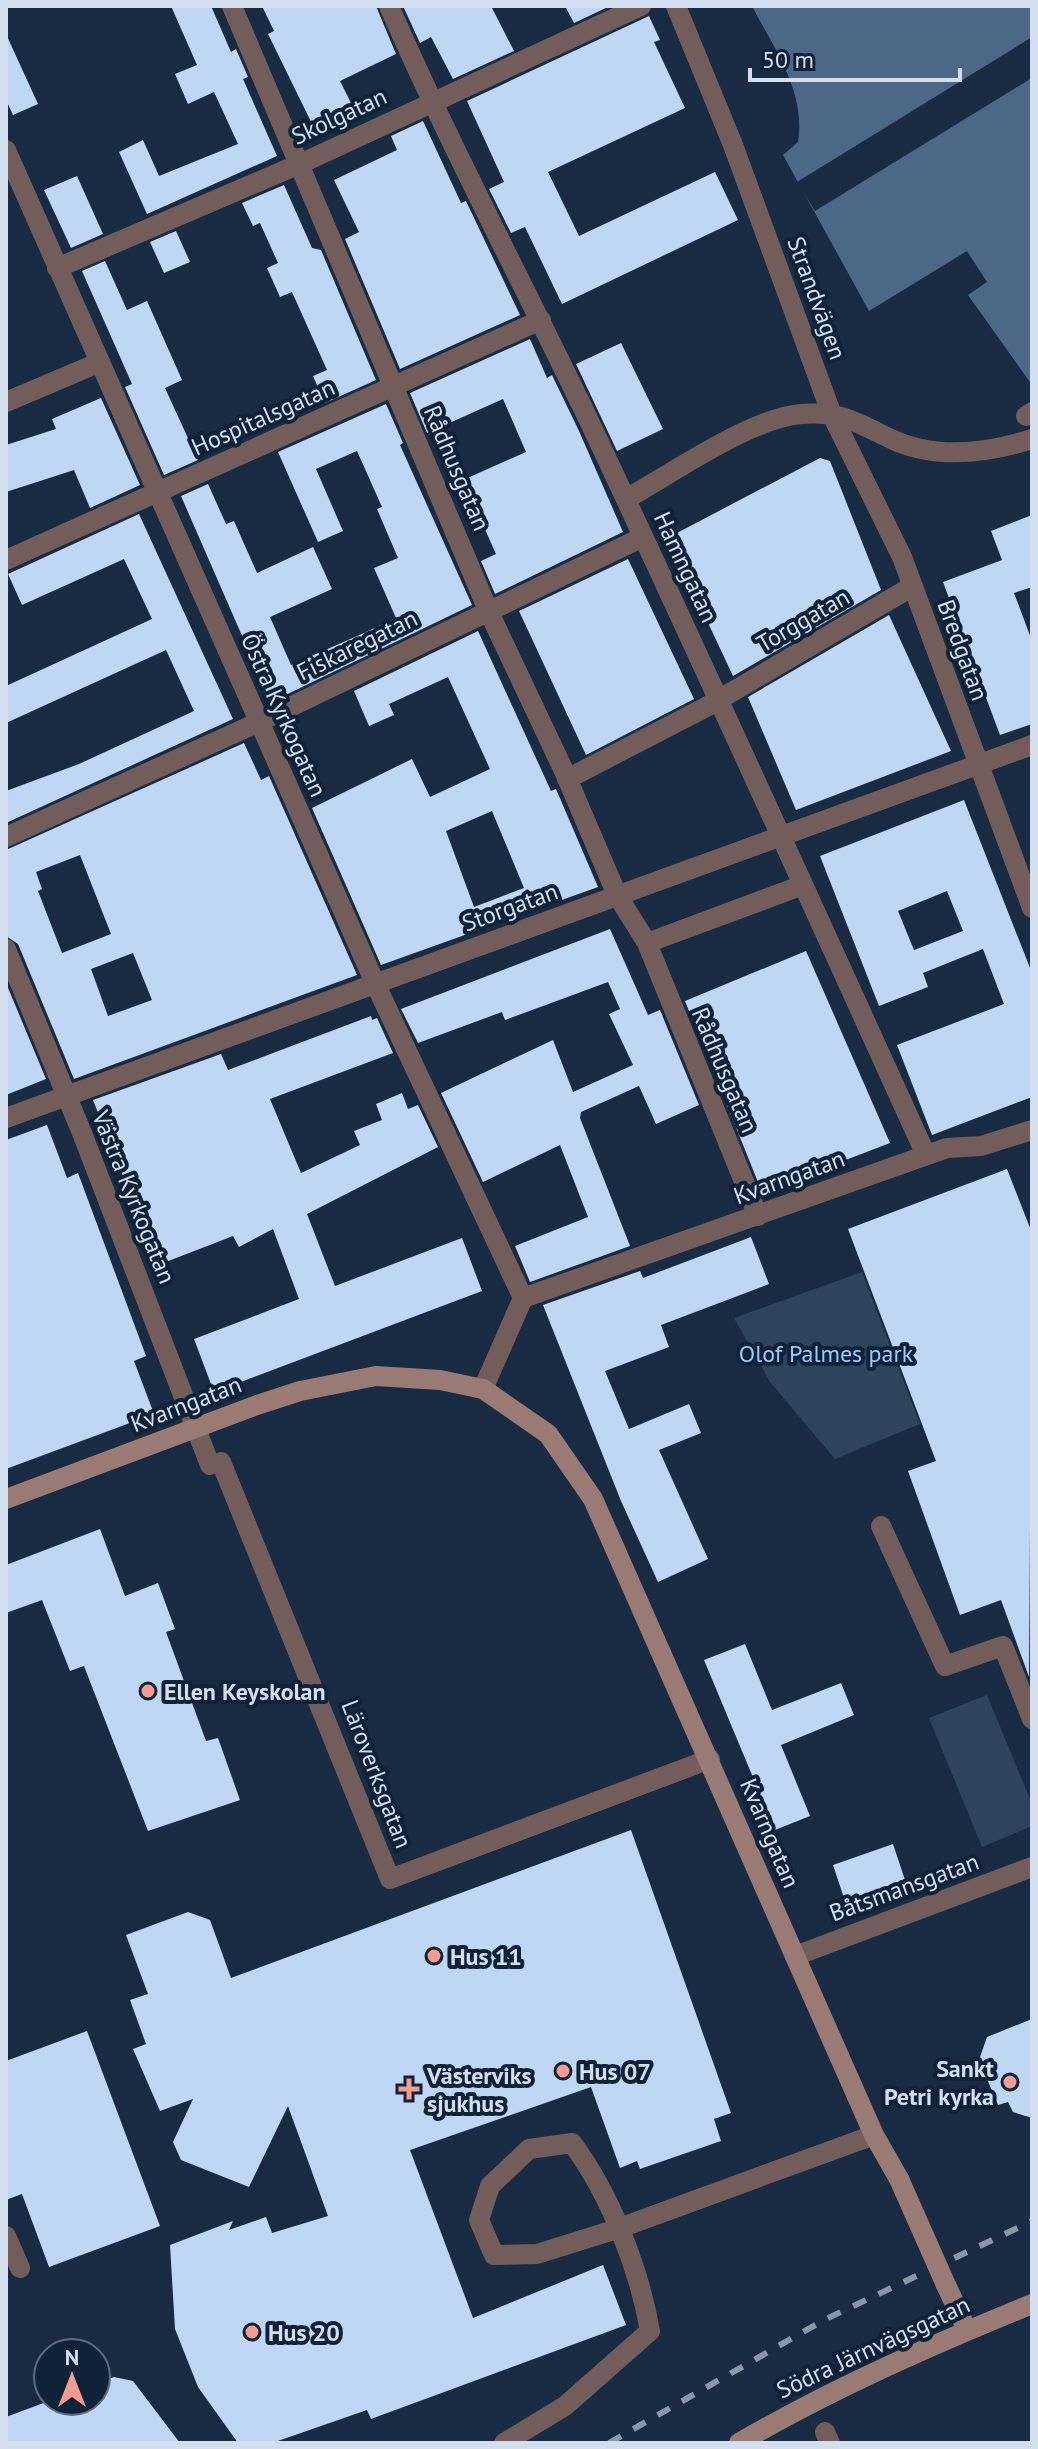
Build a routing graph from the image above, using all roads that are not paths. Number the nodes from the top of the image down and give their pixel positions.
1 (232, 6) edge
2 (389, 6) edge
3 (641, 6) edge
4 (676, 6) edge
5 (431, 102) junction
6 (6, 150) edge
7 (302, 163) junction
8 (57, 268) junction
9 (541, 320) junction
10 (98, 363) junction
11 (395, 386) junction
12 (6, 402) edge
13 (832, 415) junction
14 (1032, 439) edge
15 (159, 492) junction
16 (626, 499) junction
17 (643, 537) junction
18 (6, 560) edge
19 (913, 586) junction
20 (488, 610) junction
21 (720, 699) junction
22 (259, 722) junction
23 (1032, 745) edge
24 (977, 764) junction
25 (567, 779) junction
26 (6, 837) edge
27 (781, 837) junction
28 (803, 885) junction
29 (617, 895) junction
30 (1032, 908) edge
31 (647, 943) junction
32 (6, 949) edge
33 (375, 983) junction
34 (66, 1096) junction
35 (6, 1118) edge
36 (1032, 1130) edge
37 (926, 1155) junction
38 (758, 1216) junction
39 (523, 1298) junction
40 (483, 1389) junction
41 (197, 1428) junction
42 (216, 1463) joint
43 (6, 1499) edge
44 (881, 1526) dead end
45 (1032, 1719) edge
46 (710, 1759) junction
47 (1032, 1867) edge
48 (795, 1956) junction
49 (874, 2135) junction
50 (617, 2229) junction
51 (6, 2236) edge
52 (20, 2268) dead end
53 (1032, 2304) edge
54 (967, 2330) junction
55 (504, 2443) edge
56 (739, 2443) edge

1 - 7 street, Rådhusgatan
2 - 5 street, Hamngatan
3 - 5 street, Skolgatan
4 - 13 street, Strandvägen
5 - 7 street, Skolgatan
5 - 9 street, Hamngatan
6 - 8 street, Östra Kyrkogatan
7 - 8 street, Skolgatan
7 - 11 street, Rådhusgatan
8 - 10 street, Östra Kyrkogatan
9 - 11 street, Hospitalsgatan
9 - 16 street, Hamngatan
10 - 12 street
10 - 15 street, Östra Kyrkogatan
11 - 15 street, Hospitalsgatan
11 - 20 street, Rådhusgatan
13 - 14 street
13 - 16 street
13 - 19 street, Bredgatan
15 - 18 street, Hospitalsgatan
15 - 22 street, Östra Kyrkogatan
16 - 17 street, Hamngatan
17 - 20 street, Fiskaregatan
17 - 21 street, Hamngatan
19 - 21 street, Torggatan
19 - 24 street, Bredgatan
20 - 22 street, Fiskaregatan
20 - 25 street, Rådhusgatan
21 - 25 street, Torggatan
21 - 27 street, Hamngatan
22 - 26 street, Fiskaregatan
22 - 33 street, Östra Kyrkogatan
23 - 24 street, Storgatan
24 - 27 street, Storgatan
24 - 30 street, Bredgatan
25 - 29 street, Rådhusgatan
27 - 28 street, Hamngatan
27 - 29 street, Storgatan
28 - 31 street
28 - 37 street, Hamngatan
29 - 31 street, Rådhusgatan
29 - 33 street, Storgatan
31 - 38 street, Rådhusgatan
32 - 34 street, Västra Kyrkogatan
33 - 34 street, Storgatan
33 - 39 street, Östra Kyrkogatan
34 - 35 street, Storgatan
34 - 41 street, Västra Kyrkogatan
36 - 37 street, Kvarngatan
37 - 38 street, Kvarngatan
38 - 39 street, Kvarngatan
39 - 40 street
40 - 41 street, Kvarngatan
40 - 46 street, Kvarngatan
41 - 42 street, Västra Kyrkogatan
41 - 43 street, Kvarngatan
42 - 46 street, Läroverksgatan
44 - 45 street
46 - 48 street, Kvarngatan
47 - 48 street, Båtsmansgatan
48 - 49 street, Kvarngatan
49 - 50 street
49 - 54 street, Kvarngatan, bridge
50 - 50 street
50 - 55 street
51 - 52 street
53 - 54 street, Södra Järnvägsgatan
54 - 56 street, Södra Järnvägsgatan

